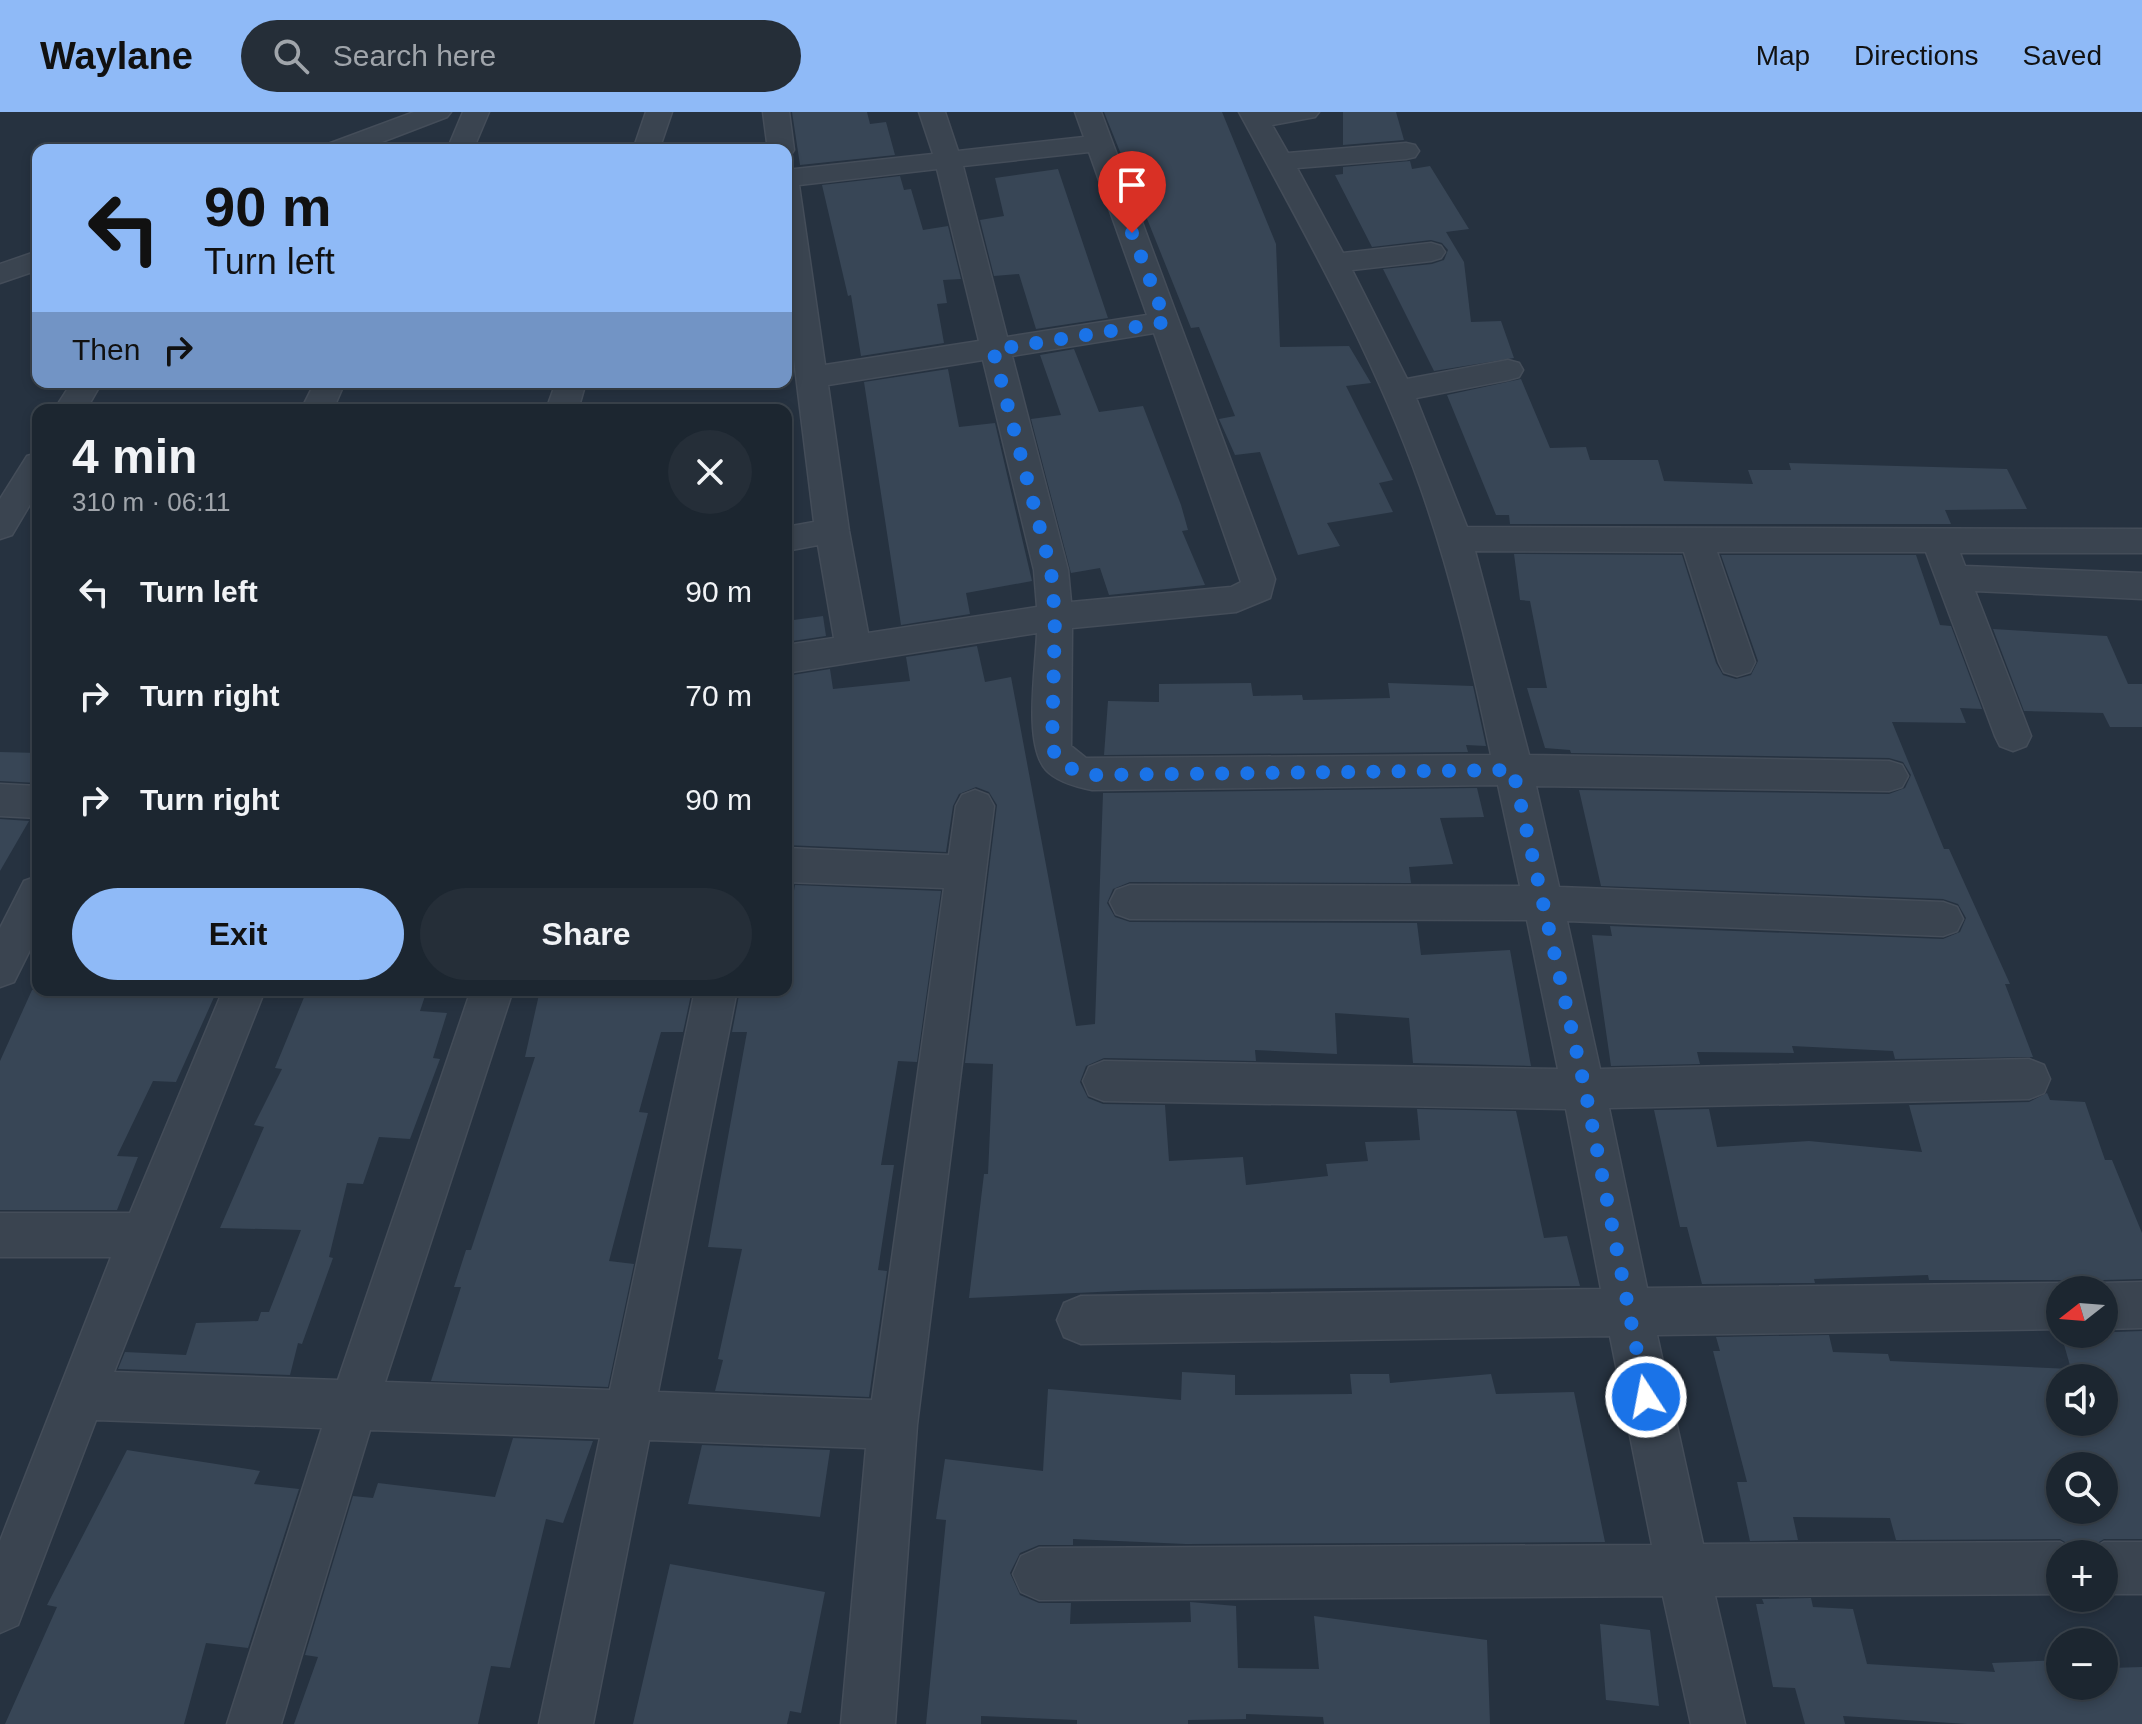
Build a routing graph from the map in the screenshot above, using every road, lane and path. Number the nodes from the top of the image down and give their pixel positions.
1 (476, 112) edge
2 (659, 112) edge
3 (776, 112) edge
4 (932, 112) edge
5 (1088, 112) edge
6 (1306, 112) edge
7 (432, 114) edge
8 (1254, 115) edge
9 (1099, 143) junction
10 (353, 144) edge
11 (416, 144) edge
12 (463, 144) edge
13 (648, 144) edge
14 (780, 144) edge
15 (1406, 151) dead end
16 (948, 160) junction
17 (1278, 162) junction
18 (792, 177) edge
19 (792, 229) edge
20 (1431, 252) dead end
21 (32, 262) edge
22 (1335, 263) junction
23 (0, 274) edge
24 (1166, 322) junction
25 (993, 350) junction
26 (1508, 370) dead end
27 (812, 377) junction
28 (1397, 391) junction
29 (801, 416) edge
30 (32, 474) edge
31 (0, 527) edge
32 (832, 531) junction
33 (792, 538) edge
34 (1455, 539) junction
35 (1938, 539) junction
36 (1697, 541) junction
37 (2142, 541) edge
38 (1955, 578) junction
39 (2142, 586) edge
40 (1055, 617) junction
41 (854, 649) junction
42 (792, 658) edge
43 (1737, 662) dead end
44 (2013, 736) dead end
45 (1513, 770) junction
46 (1889, 776) dead end
47 (0, 800) edge
48 (32, 802) edge
49 (975, 806) dead end
50 (792, 865) edge
51 (964, 872) junction
52 (1130, 902) dead end
53 (1544, 903) junction
54 (32, 905) edge
55 (1943, 919) dead end
56 (0, 969) edge
57 (242, 996) edge
58 (490, 996) edge
59 (715, 996) edge
60 (2029, 1079) dead end
61 (1104, 1081) dead end
62 (1585, 1089) junction
63 (0, 1235) edge
64 (143, 1235) junction
65 (2142, 1305) edge
66 (2046, 1306) edge
67 (2118, 1306) edge
68 (1629, 1312) junction
69 (1081, 1320) dead end
70 (83, 1395) junction
71 (353, 1407) junction
72 (627, 1417) junction
73 (893, 1425) junction
74 (2046, 1568) edge
75 (2118, 1568) edge
76 (2142, 1568) edge
77 (1681, 1569) junction
78 (1039, 1574) dead end
79 (0, 1607) edge
80 (254, 1724) edge
81 (566, 1724) edge
82 (868, 1724) edge
83 (1718, 1724) edge

1 - 12 street
2 - 13 street
3 - 14 street
4 - 16 street
5 - 9 street
6 - 8 street
7 - 10 street
7 - 11 street
8 - 17 street
9 - 16 street
9 - 24 street
15 - 17 street
16 - 18 street
16 - 25 street
17 - 22 street
19 - 27 street
20 - 22 street
21 - 23 street
22 - 28 street
24 - 25 street
24 - 40 street
25 - 27 street
25 - 40 street
26 - 28 street
27 - 29 street
28 - 34 street
29 - 32 street
30 - 31 street
32 - 33 street
32 - 41 street
34 - 36 street
34 - 45 street
35 - 36 street
35 - 37 street
35 - 38 street
36 - 43 street
38 - 39 street
38 - 44 street
40 - 41 street
40 - 45 street
41 - 42 street
45 - 46 street
45 - 53 street
47 - 48 street
49 - 51 street
50 - 51 street
51 - 73 street
52 - 53 street
53 - 55 street
53 - 62 street
54 - 56 street
57 - 64 street
58 - 71 street
59 - 72 street
60 - 62 street
61 - 62 street
62 - 68 street
63 - 64 street
64 - 70 street
65 - 67 street
66 - 68 street
68 - 69 street
68 - 77 street
70 - 71 street
70 - 79 street
71 - 72 street
71 - 80 street
72 - 73 street
72 - 81 street
73 - 82 street
74 - 77 street
75 - 76 street
77 - 78 street
77 - 83 street

